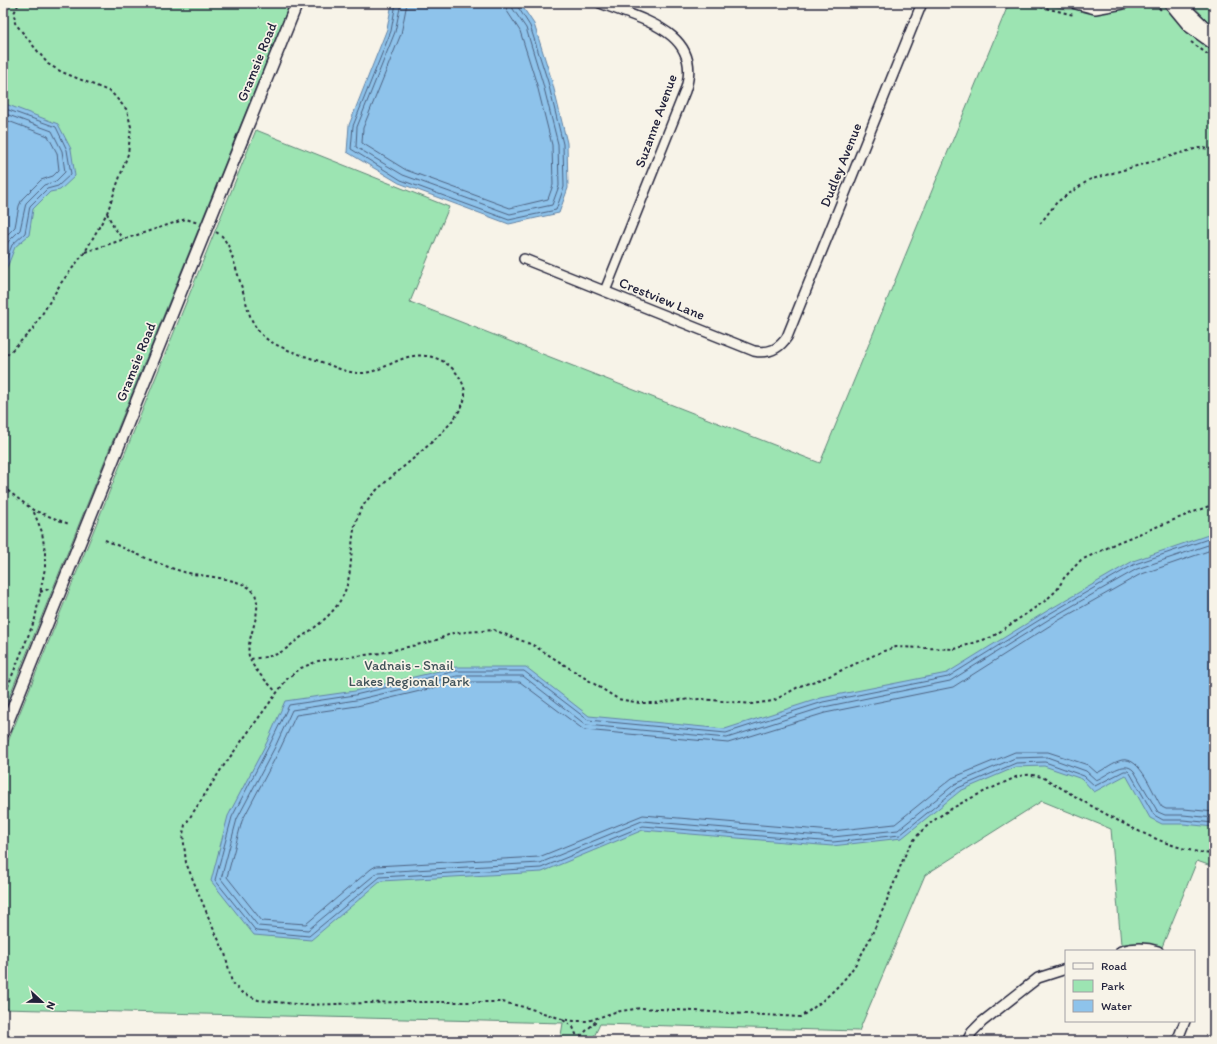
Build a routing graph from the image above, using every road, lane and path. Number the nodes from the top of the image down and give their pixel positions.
1 (19, 3) edge
2 (297, 3) edge
3 (600, 3) edge
4 (922, 3) edge
5 (1076, 3) edge
6 (1123, 3) edge
7 (1170, 3) edge
8 (1184, 3) edge
9 (1214, 36) edge
10 (1214, 44) edge
11 (1214, 149) edge
12 (107, 213) junction
13 (199, 224) dead end
14 (1040, 224) dead end
15 (216, 231) dead end
16 (123, 239) junction
17 (85, 252) junction
18 (524, 259) dead end
19 (605, 291) junction
20 (787, 337) joint
21 (3, 359) edge
22 (3, 487) edge
23 (1214, 504) edge
24 (33, 510) junction
25 (69, 524) dead end
26 (104, 540) dead end
27 (250, 659) junction
28 (277, 693) junction
29 (3, 698) edge
30 (3, 733) edge
31 (1214, 854) edge
32 (1126, 950) edge
33 (1155, 950) edge
34 (1065, 969) edge
35 (562, 1019) junction
36 (597, 1019) junction
37 (1185, 1022) edge
38 (578, 1040) edge
39 (967, 1041) edge
40 (1177, 1041) edge

1 - 12 path
2 - 30 street, Gramsie Road
3 - 19 street, Suzanne Avenue
4 - 20 street, Dudley Avenue
5 - 6 street
7 - 10 street
8 - 9 street
11 - 14 path
12 - 16 path
12 - 17 path
13 - 16 path
15 - 27 path
16 - 17 path
17 - 21 path
18 - 19 street, Crestview Lane
19 - 20 street, Crestview Lane
22 - 24 path
23 - 28 path
24 - 25 path
24 - 29 path
26 - 27 path
27 - 28 path
28 - 35 path
31 - 36 path
32 - 33 street
34 - 39 street
35 - 36 path
35 - 38 path
36 - 38 path
37 - 40 street

